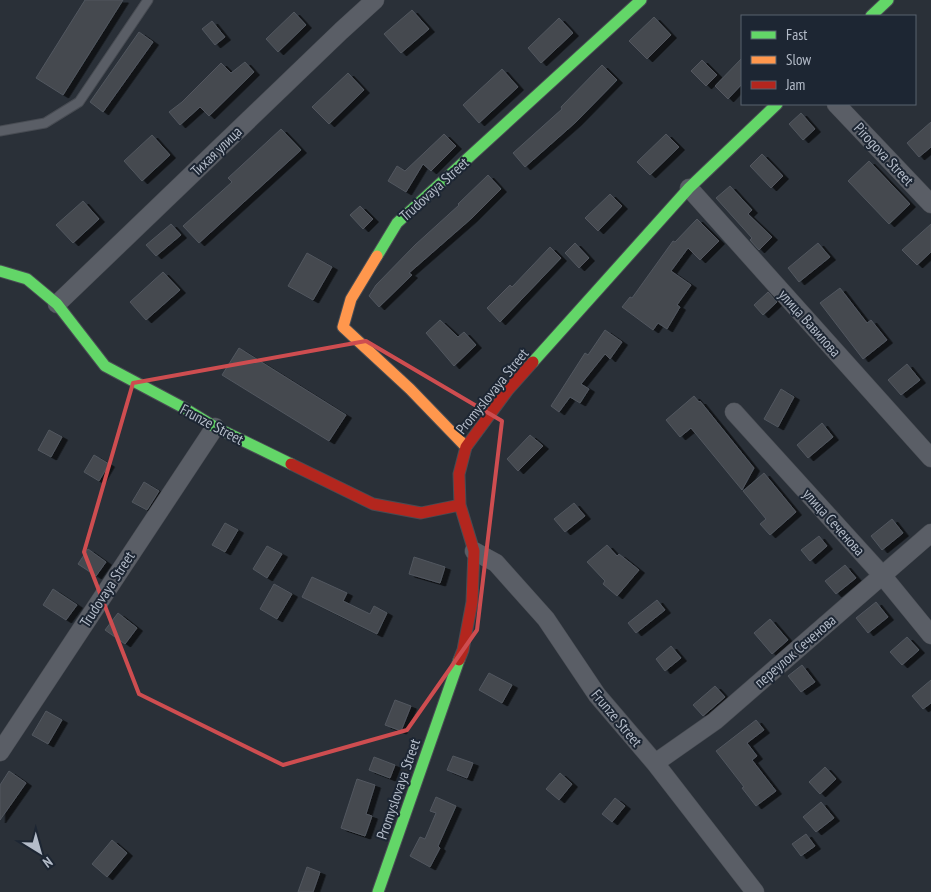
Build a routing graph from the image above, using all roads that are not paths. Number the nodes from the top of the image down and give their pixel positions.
1 (148, 0) edge
2 (375, 0) edge
3 (641, 0) edge
4 (888, 0) edge
5 (872, 15) edge
6 (777, 105) edge
7 (837, 105) edge
8 (0, 131) edge
9 (689, 188) junction
10 (931, 204) edge
11 (0, 271) edge
12 (58, 304) junction
13 (734, 412) dead end
14 (215, 427) junction
15 (466, 447) junction
16 (931, 458) edge
17 (460, 506) junction
18 (931, 533) edge
19 (474, 550) junction
20 (882, 575) junction
21 (931, 635) edge
22 (0, 752) edge
23 (655, 763) junction
24 (378, 892) edge
25 (755, 892) edge

1 - 8 lane
2 - 12 street, Тихая улица
3 - 15 street, Trudovaya Street
4 - 5 street
6 - 9 street, Promyslovaya Street
7 - 10 street, Pirogova Street
9 - 15 street, Promyslovaya Street
9 - 16 street, улица Вавилова
11 - 12 street, Frunze Street
12 - 14 street, Frunze Street
13 - 20 street, улица Сеченова
14 - 17 street, Frunze Street
14 - 22 street, Trudovaya Street
15 - 17 street, Promyslovaya Street
17 - 19 street, Promyslovaya Street
18 - 20 street, переулок Сеченова
19 - 23 street, Frunze Street
19 - 24 street, Promyslovaya Street
20 - 21 street, улица Сеченова
20 - 23 street, переулок Сеченова
23 - 25 street, Frunze Street

